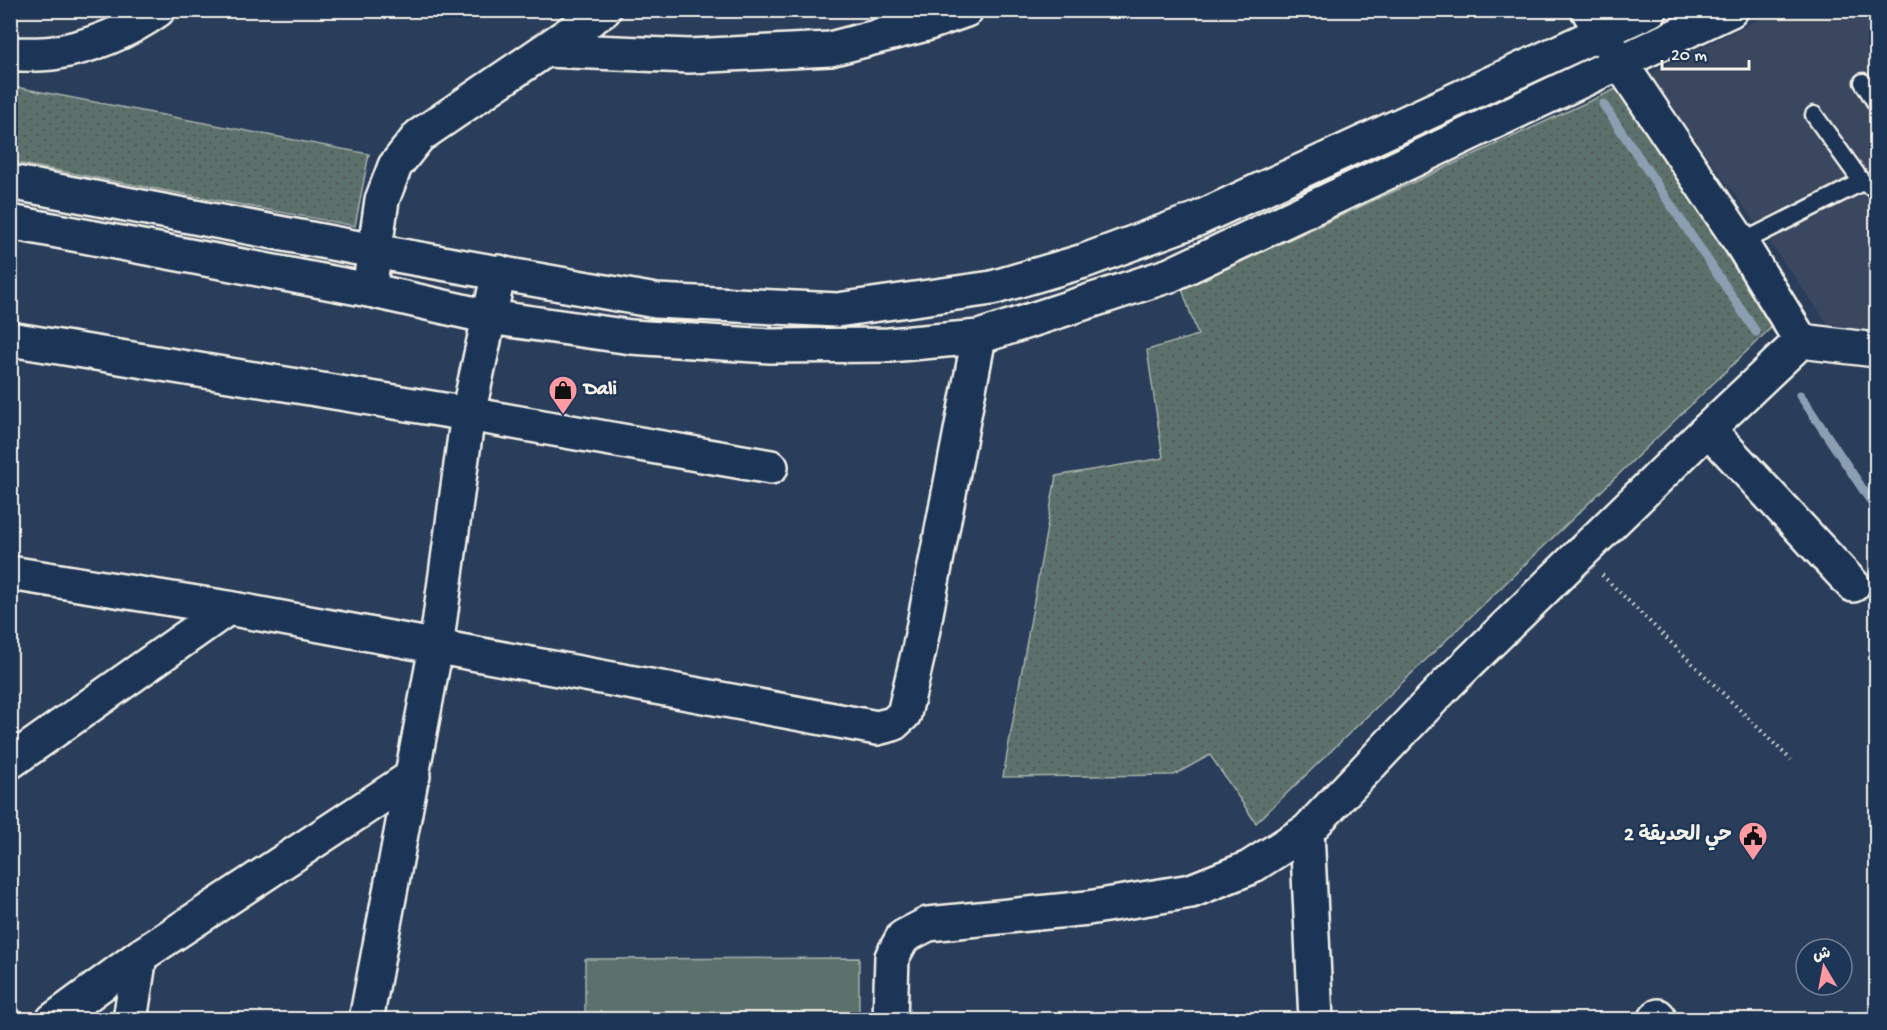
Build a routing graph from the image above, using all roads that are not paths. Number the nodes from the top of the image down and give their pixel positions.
1 (158, 10) edge
2 (604, 10) edge
3 (966, 10) edge
4 (1650, 10) edge
5 (1731, 10) edge
6 (1595, 22) edge
7 (546, 50) junction
8 (10, 54) edge
9 (1621, 64) junction
10 (1863, 82) dead end
11 (1876, 104) edge
12 (1814, 115) dead end
13 (10, 182) edge
14 (1869, 186) edge
15 (10, 222) edge
16 (1741, 243) junction
17 (374, 251) junction
18 (499, 272) junction
19 (369, 291) junction
20 (489, 317) junction
21 (979, 337) junction
22 (10, 339) edge
23 (1801, 342) junction
24 (1876, 350) edge
25 (468, 414) junction
26 (1708, 429) junction
27 (771, 467) dead end
28 (10, 573) edge
29 (1854, 585) dead end
30 (228, 608) junction
31 (436, 648) junction
32 (10, 762) edge
33 (413, 776) junction
34 (1307, 831) junction
35 (140, 956) junction
36 (53, 1020) edge
37 (130, 1020) edge
38 (366, 1020) edge
39 (890, 1020) edge
40 (1316, 1020) edge

1 - 8 street
2 - 7 street
3 - 7 street
4 - 6 street
5 - 9 street
6 - 9 street
6 - 18 street
7 - 17 street
9 - 16 street
9 - 21 street
10 - 11 lane
12 - 14 lane
13 - 17 street
14 - 16 lane
15 - 19 street
16 - 23 street
17 - 18 street
17 - 19 street
18 - 20 street
19 - 20 street
20 - 21 street
20 - 25 street
21 - 31 street
22 - 25 street
23 - 24 street
23 - 26 street
25 - 27 street
25 - 31 street
26 - 29 street
26 - 34 street
28 - 30 street
30 - 31 street
30 - 32 street
31 - 33 street
33 - 35 street
33 - 38 street
34 - 39 street
34 - 40 street
35 - 36 street
35 - 37 street

